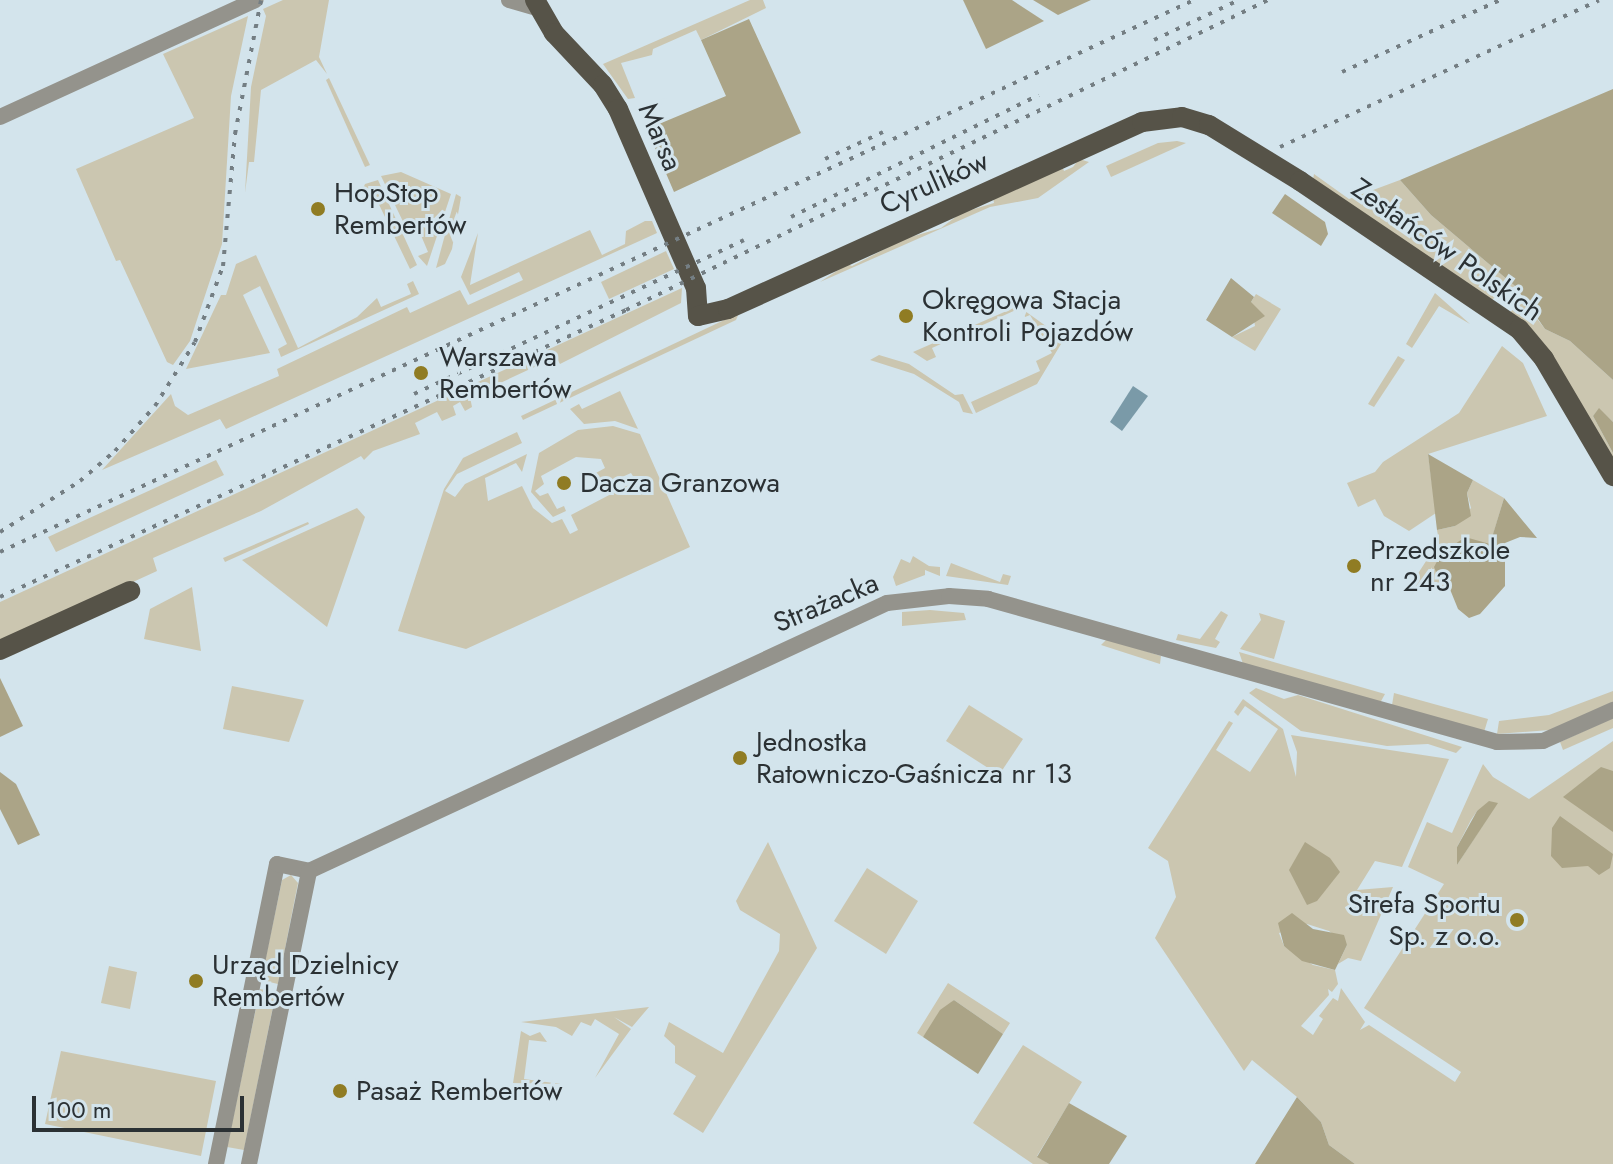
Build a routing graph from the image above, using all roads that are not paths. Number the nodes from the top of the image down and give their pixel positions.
1 (255, 0) edge
2 (509, 0) edge
3 (536, 4) edge
4 (0, 117) edge
5 (1197, 121) joint
6 (698, 316) joint
7 (1613, 476) edge
8 (130, 591) dead end
9 (0, 650) edge
10 (1612, 711) edge
11 (309, 871) junction
12 (216, 1164) edge
13 (249, 1164) edge

1 - 4 street
2 - 3 street
3 - 6 main road, Marsa
5 - 6 main road, Cyrulików
5 - 7 main road, Zesłańców Polskich
8 - 9 main road
10 - 11 street, Strażacka
11 - 12 street
11 - 13 street

